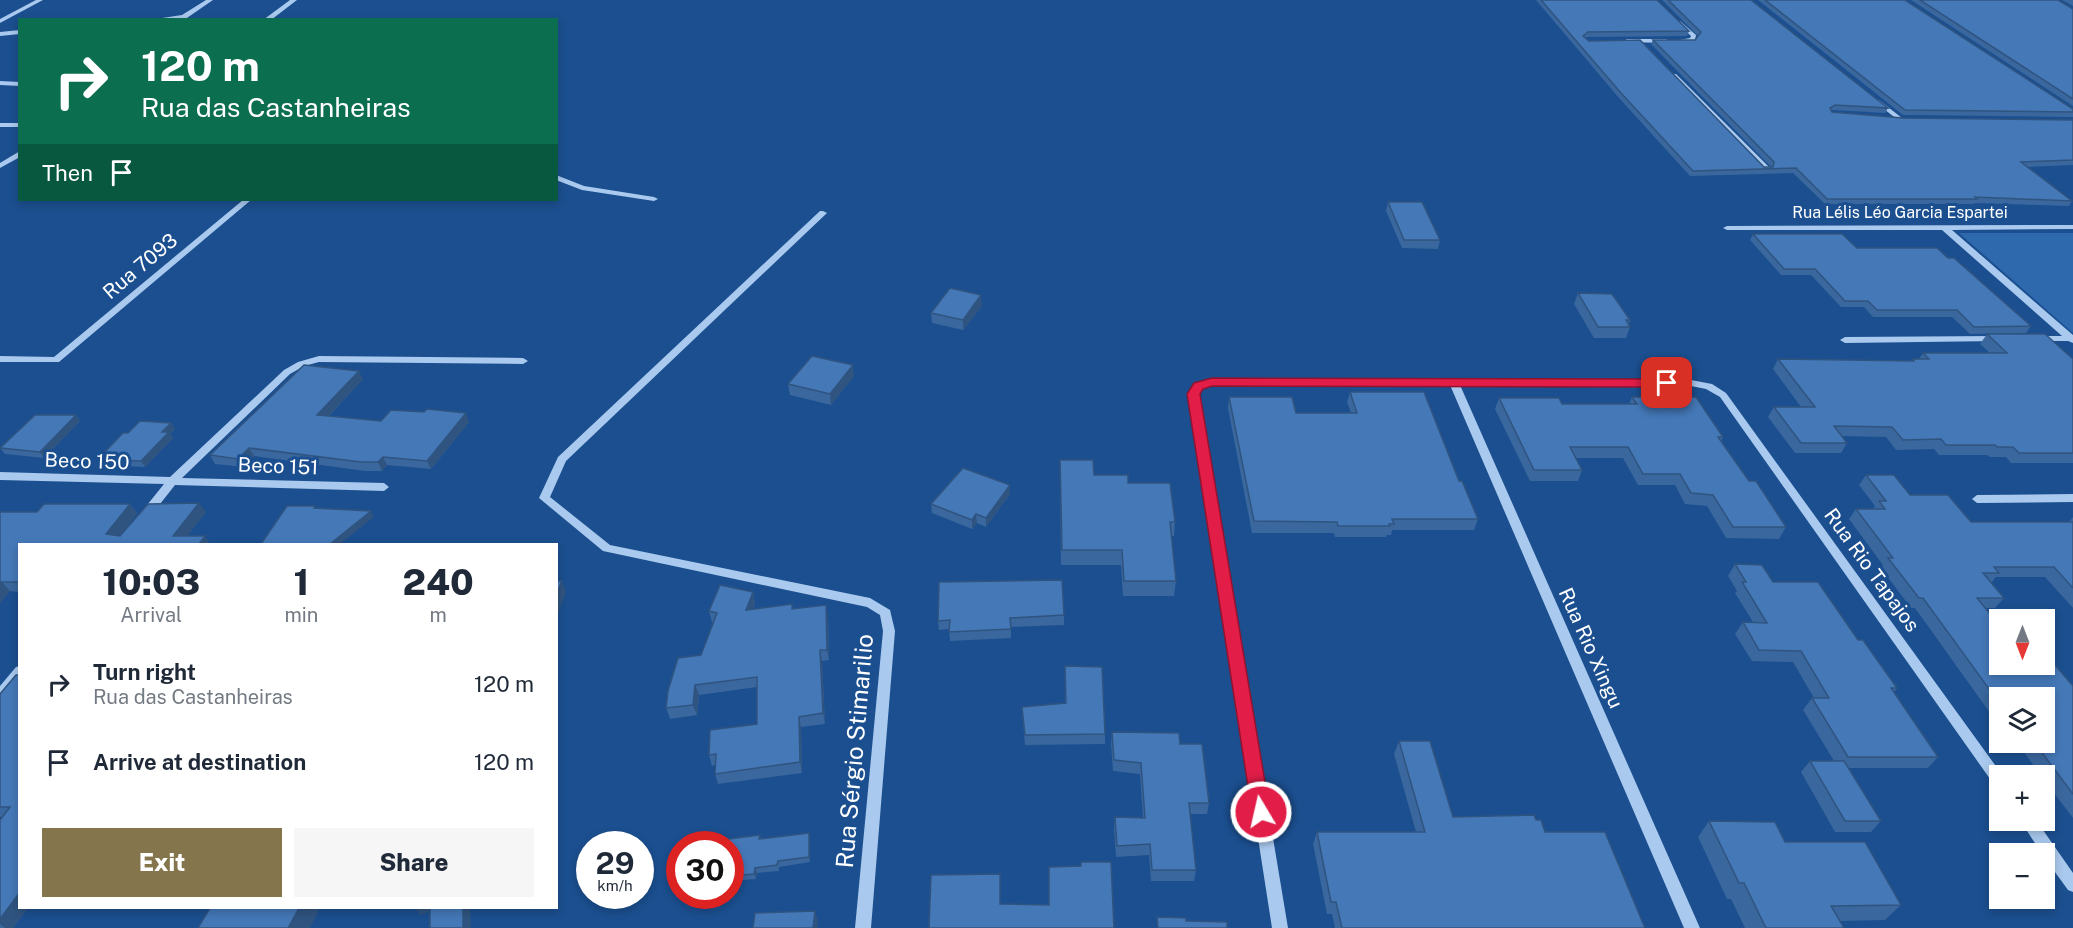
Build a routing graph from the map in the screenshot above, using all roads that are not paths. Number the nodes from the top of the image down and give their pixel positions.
1 (40, 0) edge
2 (210, 0) edge
3 (294, 0) edge
4 (1671, 15) edge
5 (182, 18) edge
6 (269, 18) edge
7 (0, 21) edge
8 (18, 32) edge
9 (0, 34) edge
10 (1620, 41) edge
11 (1641, 41) junction
12 (1650, 50) edge
13 (1666, 67) edge
14 (0, 83) edge
15 (18, 83) edge
16 (1868, 93) edge
17 (1888, 118) edge
18 (1900, 119) junction
19 (1911, 119) edge
20 (0, 125) edge
21 (18, 125) edge
22 (18, 154) edge
23 (0, 166) edge
24 (1766, 169) edge
25 (558, 178) edge
26 (654, 199) dead end
27 (246, 201) edge
28 (823, 213) dead end
29 (1944, 227) junction
30 (2073, 227) edge
31 (1727, 228) dead end
32 (2012, 339) edge
33 (2024, 339) edge
34 (2072, 339) edge
35 (1845, 340) dead end
36 (0, 359) edge
37 (523, 361) dead end
38 (1454, 384) junction
39 (0, 476) edge
40 (172, 481) junction
41 (384, 487) dead end
42 (2073, 498) edge
43 (1977, 499) dead end
44 (136, 526) edge
45 (18, 673) edge
46 (0, 695) edge
47 (1989, 767) edge
48 (2035, 831) edge
49 (2073, 885) edge
50 (863, 928) edge
51 (1280, 928) edge
52 (1692, 928) edge

1 - 7 street
2 - 5 street
3 - 6 street
4 - 11 street
8 - 9 street
10 - 11 street
11 - 12 street
13 - 24 street
14 - 15 street
16 - 18 street
17 - 18 street
18 - 19 street
20 - 21 street
22 - 23 street
25 - 26 street
27 - 36 street, Rua 7093
28 - 50 street, Rua Sérgio Stimarilio
29 - 30 street, Rua Lélis Léo Garcia Espartei
29 - 31 street, Rua Lélis Léo Garcia Espartei
29 - 34 street
32 - 35 street
33 - 34 street
37 - 40 street
38 - 47 street, Rua Rio Tapajos
38 - 51 street
38 - 52 street, Rua Rio Xingu
39 - 40 street, Beco 150
40 - 41 street, Beco 151
40 - 44 street
42 - 43 street
45 - 46 street
48 - 49 street

